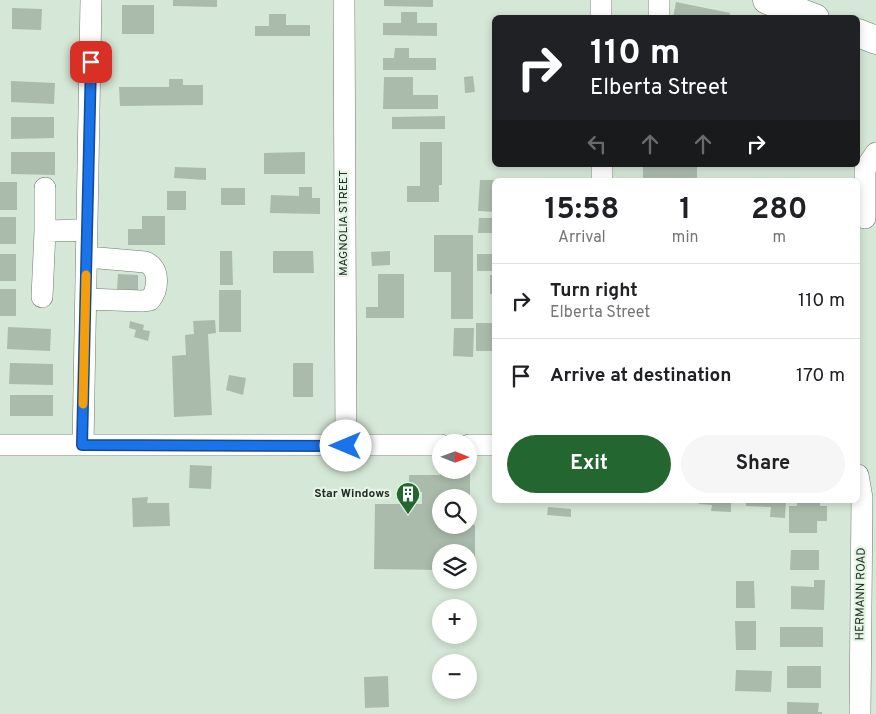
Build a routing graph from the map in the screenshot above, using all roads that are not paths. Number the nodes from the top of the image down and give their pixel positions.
1 (91, 0) edge
2 (344, 0) edge
3 (601, 0) edge
4 (659, 0) edge
5 (767, 0) edge
6 (602, 15) edge
7 (659, 15) edge
8 (807, 15) edge
9 (860, 34) edge
10 (876, 40) edge
11 (876, 153) edge
12 (45, 188) dead end
13 (865, 218) dead end
14 (87, 230) junction
15 (45, 231) junction
16 (87, 258) junction
17 (42, 298) dead end
18 (86, 299) junction
19 (0, 445) edge
20 (82, 445) junction
21 (432, 445) edge
22 (478, 445) edge
23 (492, 445) edge
24 (346, 446) junction
25 (860, 486) edge
26 (860, 714) edge

1 - 14 street
2 - 24 street, MAGNOLIA STREET
3 - 6 street
4 - 7 street
5 - 8 main road
9 - 10 main road
11 - 13 street
12 - 15 street
14 - 15 street
14 - 16 street
15 - 17 street
16 - 18 street
16 - 18 street
18 - 20 street
19 - 20 street
20 - 24 street
21 - 24 street
22 - 23 street
25 - 26 street, HERMANN ROAD

